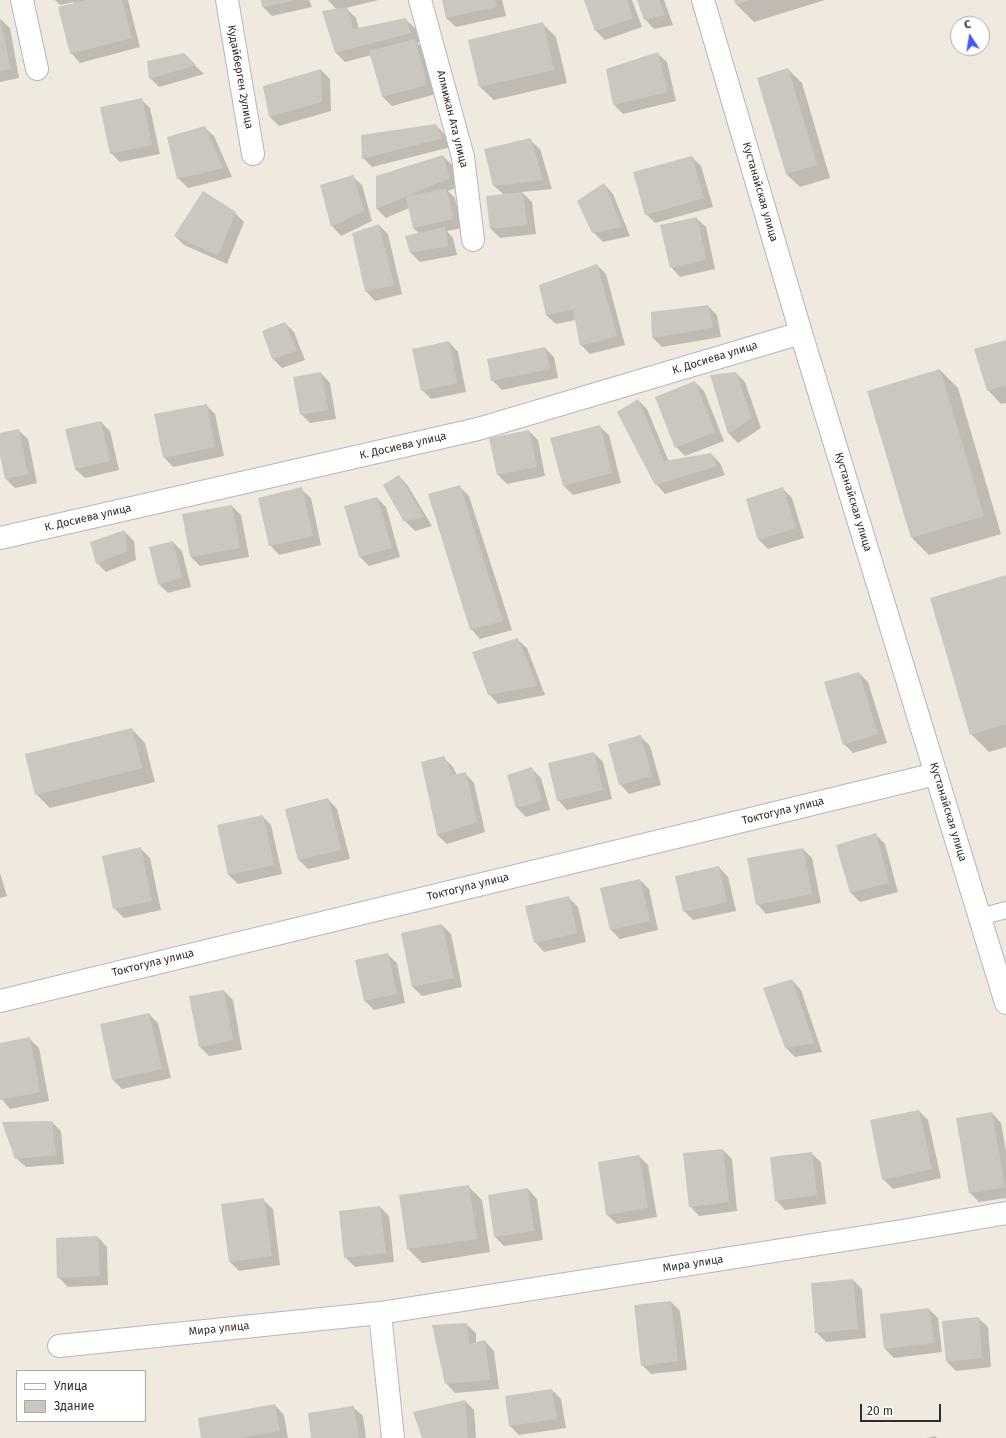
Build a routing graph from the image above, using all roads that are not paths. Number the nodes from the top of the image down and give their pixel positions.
1 (22, 0) edge
2 (227, 0) edge
3 (420, 0) edge
4 (703, 0) edge
5 (37, 69) dead end
6 (253, 154) dead end
7 (473, 240) dead end
8 (801, 333) junction
9 (0, 538) edge
10 (936, 774) junction
11 (1006, 910) edge
12 (980, 917) junction
13 (0, 1000) edge
14 (1006, 1003) edge
15 (1006, 1213) edge
16 (380, 1313) junction
17 (59, 1346) dead end
18 (393, 1438) edge

1 - 5 street
2 - 6 street, Кудайберген 2улица
3 - 7 street, Алмижан Ата улица
4 - 8 street, Кустанайская улица
8 - 9 street, К. Досиева улица
8 - 10 street, Кустанайская улица
10 - 12 street, Кустанайская улица
10 - 13 street, Токтогула улица
11 - 12 lane
12 - 14 street, Кустанайская улица
15 - 16 street, Мира улица
16 - 17 street, Мира улица
16 - 18 street

